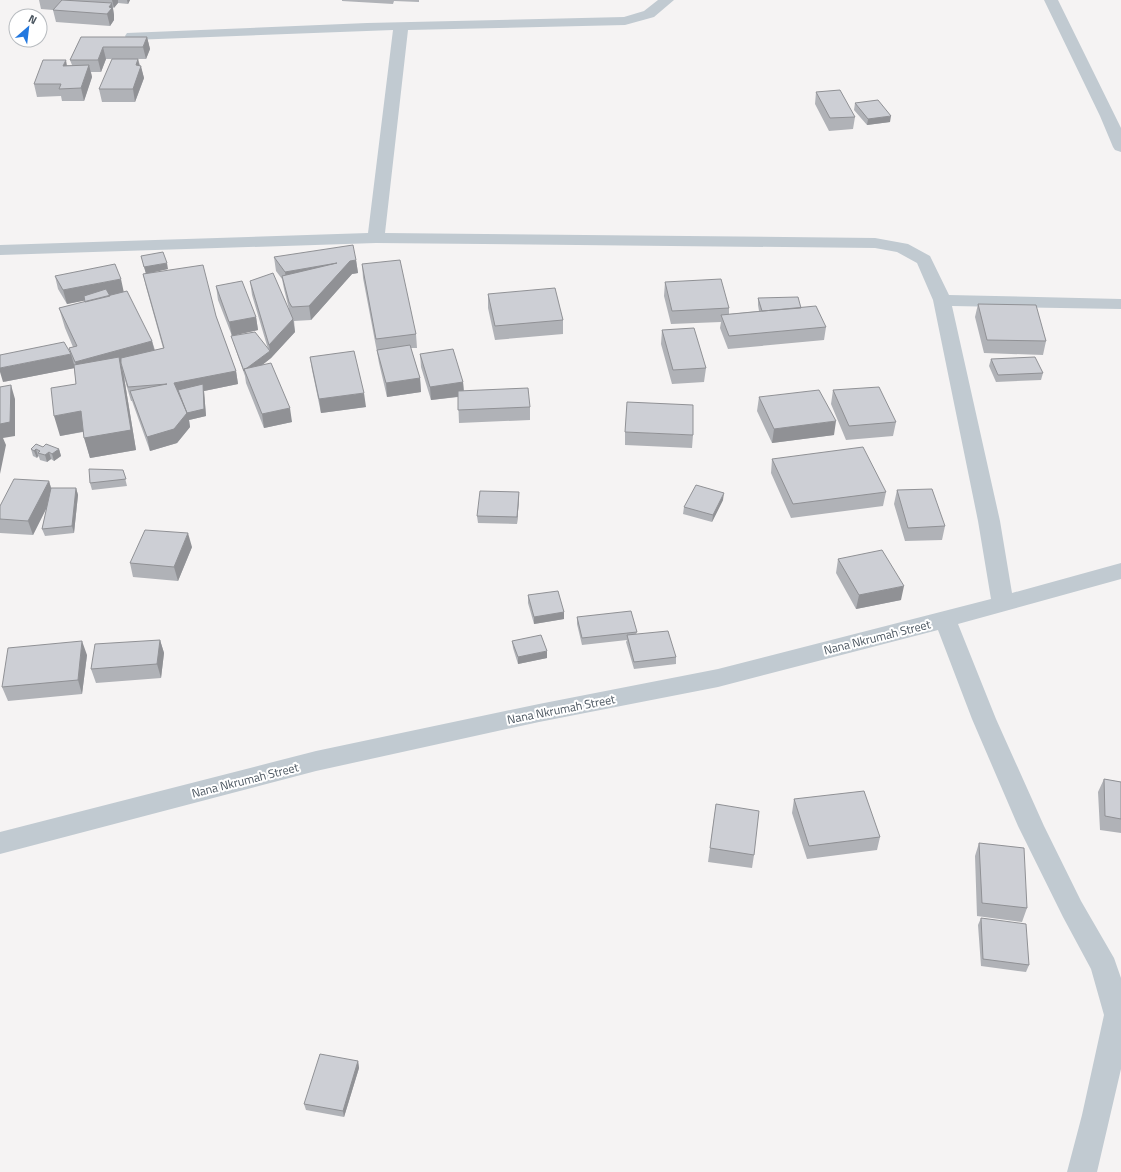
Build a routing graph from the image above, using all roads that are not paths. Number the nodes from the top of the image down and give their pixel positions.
1 (667, 0) edge
2 (1051, 0) edge
3 (401, 26) junction
4 (132, 36) edge
5 (1121, 148) edge
6 (376, 238) junction
7 (0, 250) edge
8 (942, 300) junction
9 (1121, 304) edge
10 (1121, 571) edge
11 (1003, 603) junction
12 (945, 620) junction
13 (0, 843) edge
14 (1082, 1172) edge

1 - 3 street
2 - 5 street
3 - 4 street
3 - 6 street
6 - 7 street
6 - 8 street
8 - 9 street
8 - 11 street
10 - 11 street, Nana Nkrumah Street
11 - 12 street, Nana Nkrumah Street
12 - 13 street, Nana Nkrumah Street
12 - 14 street

